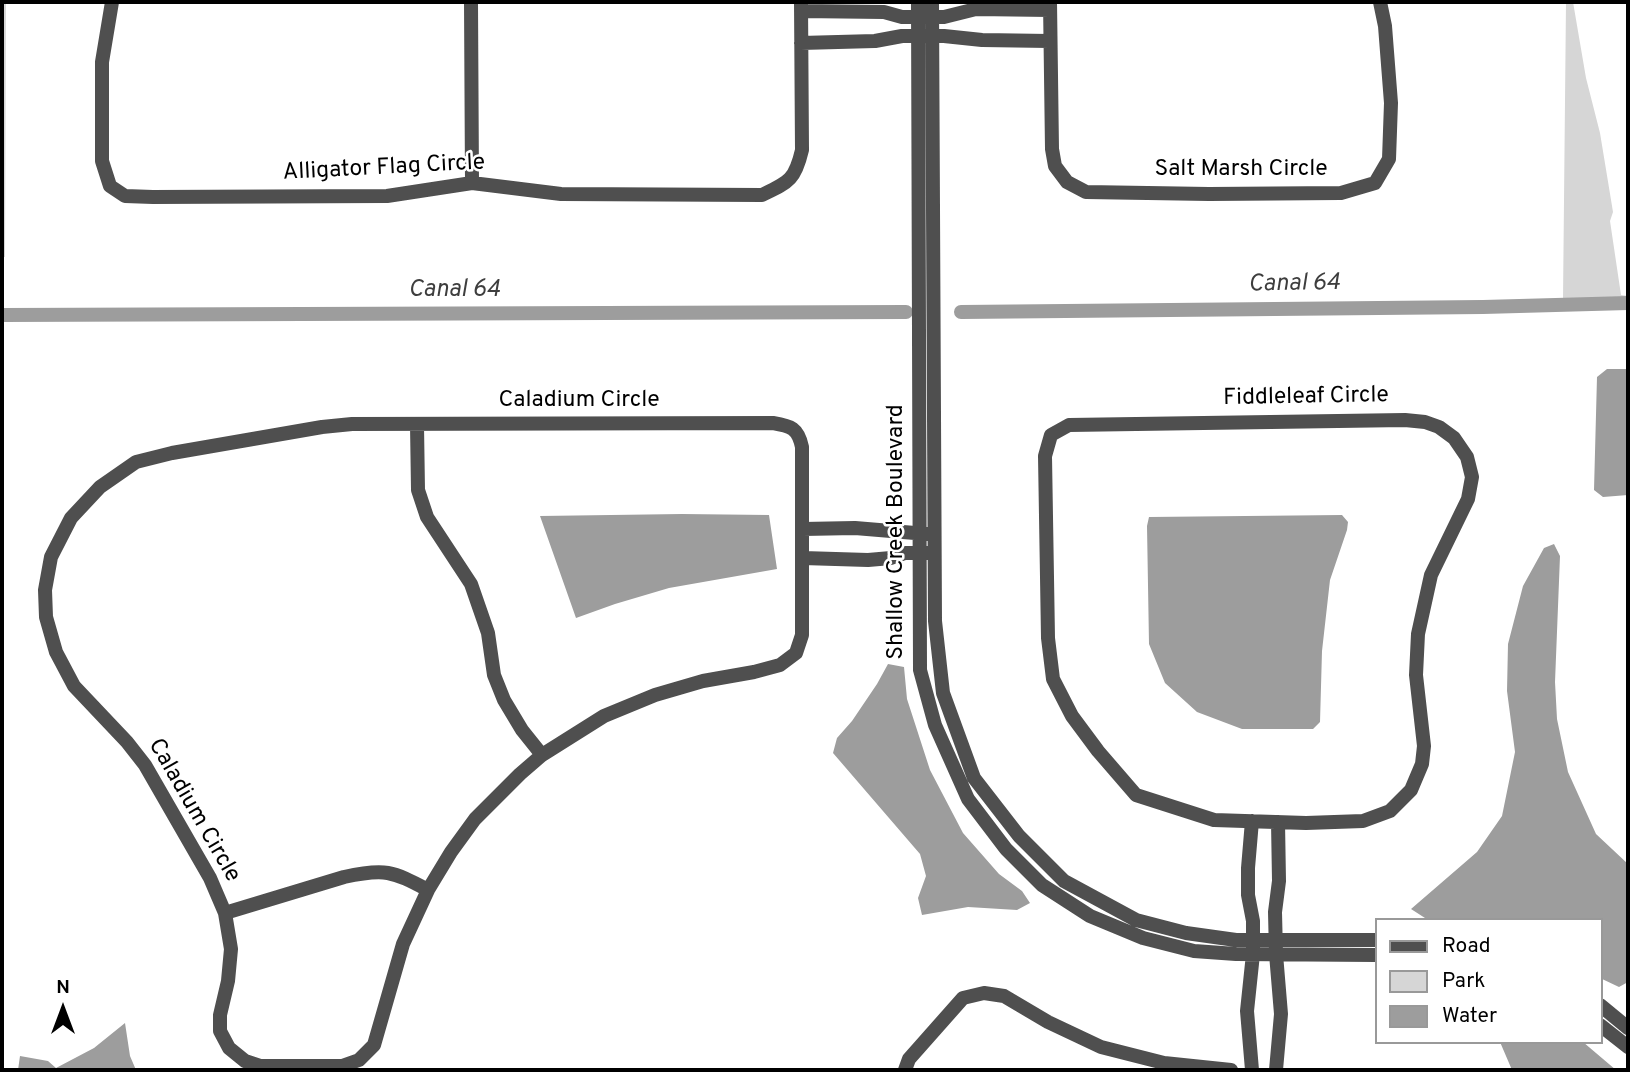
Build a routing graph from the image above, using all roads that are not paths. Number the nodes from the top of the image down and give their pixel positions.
1 (113, 2) edge
2 (471, 2) edge
3 (1380, 2) edge
4 (801, 6) edge
5 (1050, 6) edge
6 (925, 9) edge
7 (925, 36) junction
8 (1049, 41) junction
9 (802, 43) junction
10 (472, 183) junction
11 (417, 425) junction
12 (803, 529) junction
13 (919, 534) junction
14 (935, 534) junction
15 (919, 553) junction
16 (935, 553) junction
17 (803, 558) junction
18 (542, 755) junction
19 (1252, 821) junction
20 (1278, 822) junction
21 (428, 890) junction
22 (225, 913) junction
23 (1374, 940) edge
24 (1253, 947) junction
25 (1275, 947) junction
26 (1374, 955) edge
27 (1602, 1008) edge
28 (1602, 1026) edge
29 (1628, 1028) edge
30 (1628, 1046) edge
31 (905, 1070) edge
32 (1231, 1070) edge
33 (1252, 1070) edge
34 (1276, 1070) edge

1 - 10 street, Alligator Flag Circle
2 - 10 street
3 - 8 street, Salt Marsh Circle
4 - 6 street, Alligator Flag Circle
4 - 9 street, Alligator Flag Circle
5 - 6 street, Salt Marsh Circle
5 - 8 street, Salt Marsh Circle
6 - 7 street, Shallow Creek Boulevard
7 - 8 street
7 - 9 street
7 - 13 street, Shallow Creek Boulevard
7 - 14 street, Shallow Creek Boulevard
9 - 10 street, Alligator Flag Circle
11 - 12 street, Caladium Circle
11 - 18 street
11 - 22 street, Caladium Circle
12 - 13 street
12 - 17 street, Caladium Circle
13 - 14 street
13 - 15 street, Shallow Creek Boulevard
14 - 16 street, Shallow Creek Boulevard
15 - 16 street
15 - 17 street
15 - 24 street, Shallow Creek Boulevard
16 - 24 street, Shallow Creek Boulevard
17 - 18 street, Caladium Circle
18 - 21 street, Caladium Circle
19 - 20 street, Fiddleleaf Circle
19 - 20 street, Fiddleleaf Circle
19 - 24 street
20 - 25 street
21 - 22 street
21 - 22 street, Caladium Circle
23 - 25 street, Shallow Creek Boulevard
24 - 25 street, Shallow Creek Boulevard
24 - 33 street
25 - 26 street, Shallow Creek Boulevard
25 - 34 street
27 - 29 street
28 - 30 street
31 - 32 street

